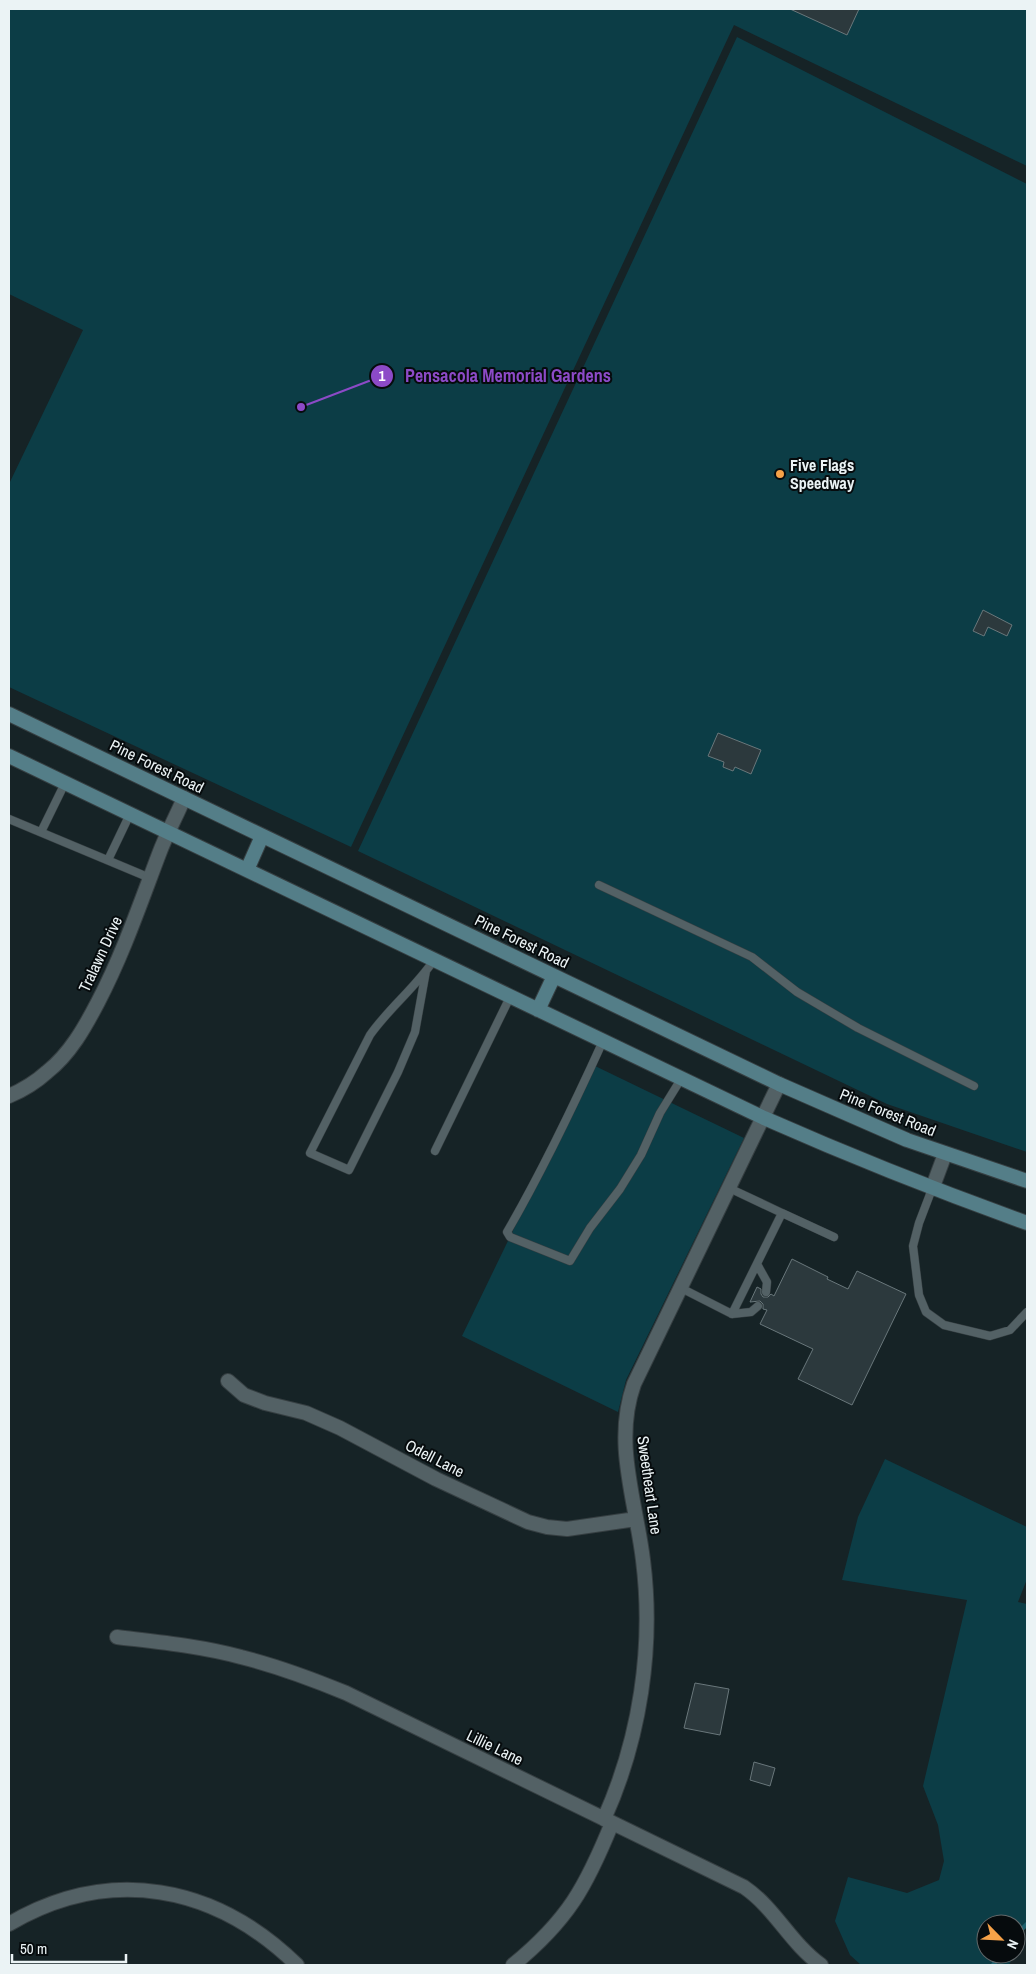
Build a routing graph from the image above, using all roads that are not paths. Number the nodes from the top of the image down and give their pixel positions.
1 (9, 714) edge
2 (9, 756) edge
3 (65, 782) junction
4 (184, 798) junction
5 (130, 814) junction
6 (9, 819) edge
7 (41, 832) junction
8 (168, 832) junction
9 (262, 836) junction
10 (108, 860) junction
11 (247, 870) junction
12 (150, 878) junction
13 (599, 885) dead end
14 (430, 965) junction
15 (554, 976) junction
16 (510, 997) junction
17 (538, 1010) junction
18 (602, 1042) junction
19 (681, 1078) junction
20 (779, 1084) junction
21 (974, 1086) dead end
22 (9, 1096) edge
23 (764, 1118) junction
24 (435, 1152) dead end
25 (945, 1154) junction
26 (1027, 1181) edge
27 (729, 1188) junction
28 (932, 1189) junction
29 (782, 1214) junction
30 (1027, 1223) edge
31 (834, 1237) dead end
32 (757, 1264) junction
33 (681, 1288) junction
34 (766, 1292) dead end
35 (758, 1306) dead end
36 (1027, 1312) edge
37 (732, 1314) junction
38 (228, 1381) dead end
39 (636, 1519) junction
40 (117, 1637) dead end
41 (608, 1821) junction
42 (9, 1924) edge
43 (297, 1965) edge
44 (513, 1965) edge
45 (821, 1965) edge

1 - 4 main road, Pine Forest Road
2 - 3 main road
3 - 5 main road
3 - 7 lane
4 - 8 street, Tralawn Drive
4 - 9 main road, Pine Forest Road
5 - 8 main road
5 - 10 lane
6 - 7 lane
7 - 10 lane
8 - 11 main road
8 - 12 street, Tralawn Drive
9 - 11 main road
9 - 15 main road, Pine Forest Road
10 - 12 lane
11 - 14 main road
12 - 22 street, Tralawn Drive
13 - 21 lane
14 - 14 lane
14 - 16 main road
15 - 17 main road
15 - 20 main road, Pine Forest Road
16 - 17 main road
16 - 24 lane
17 - 18 main road
18 - 19 main road
18 - 19 lane
19 - 23 main road
20 - 23 street, Sweetheart Lane
20 - 25 main road, Pine Forest Road
23 - 27 street, Sweetheart Lane
23 - 28 main road
25 - 26 main road, Pine Forest Road
25 - 28 street
27 - 29 lane
27 - 33 street, Sweetheart Lane
28 - 30 main road
28 - 36 lane
29 - 31 lane
29 - 32 lane
32 - 34 lane
32 - 37 lane
33 - 37 lane
33 - 39 street, Sweetheart Lane
35 - 37 lane
38 - 39 street, Odell Lane
39 - 41 street, Sweetheart Lane
40 - 41 street, Lillie Lane
41 - 44 street, Sweetheart Lane
41 - 45 street, Lillie Lane
42 - 43 street

